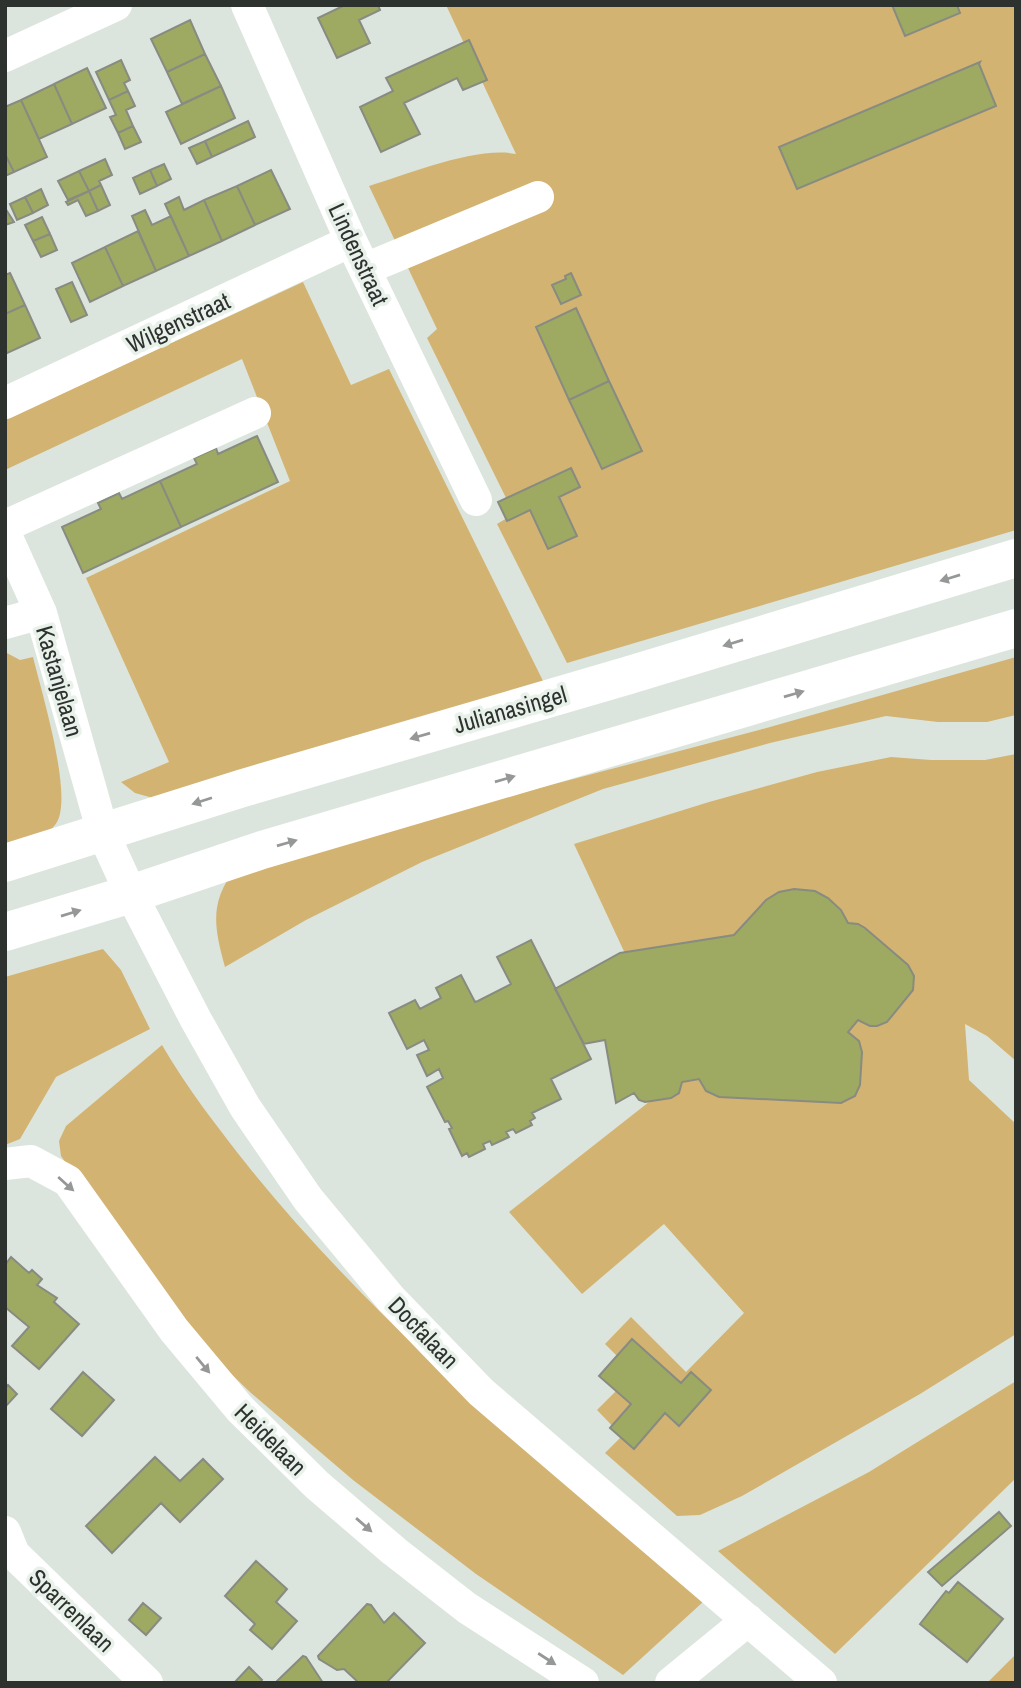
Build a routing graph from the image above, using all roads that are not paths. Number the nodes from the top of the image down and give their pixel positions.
1 (116, 5) edge
2 (247, 5) edge
3 (5, 56) edge
4 (538, 197) dead end
5 (352, 241) junction
6 (365, 269) junction
7 (5, 403) edge
8 (255, 412) dead end
9 (476, 500) dead end
10 (5, 526) edge
11 (5, 533) edge
12 (1016, 558) edge
13 (41, 613) junction
14 (5, 623) edge
15 (1016, 628) edge
16 (103, 833) junction
17 (5, 863) edge
18 (131, 894) junction
19 (5, 932) edge
20 (5, 1164) edge
21 (5, 1532) edge
22 (748, 1620) junction
23 (147, 1683) edge
24 (583, 1683) edge
25 (671, 1683) edge
26 (821, 1683) edge

1 - 3 street
2 - 5 street, Lindenstraat
4 - 6 street
5 - 6 street, Lindenstraat
5 - 7 street, Wilgenstraat
6 - 9 street, Lindenstraat
8 - 10 street
11 - 13 street, Kastanjelaan
12 -> 16 main road, Julianasingel
13 - 14 street
13 - 16 street, Kastanjelaan
18 -> 15 main road
16 - 17 main road, Julianasingel
16 - 18 street, Kastanjelaan
19 -> 18 main road
18 - 22 street, Docfalaan
20 -> 24 street, Heidelaan
21 - 23 street, Sparrenlaan
22 - 25 street
22 - 26 street, Docfalaan

